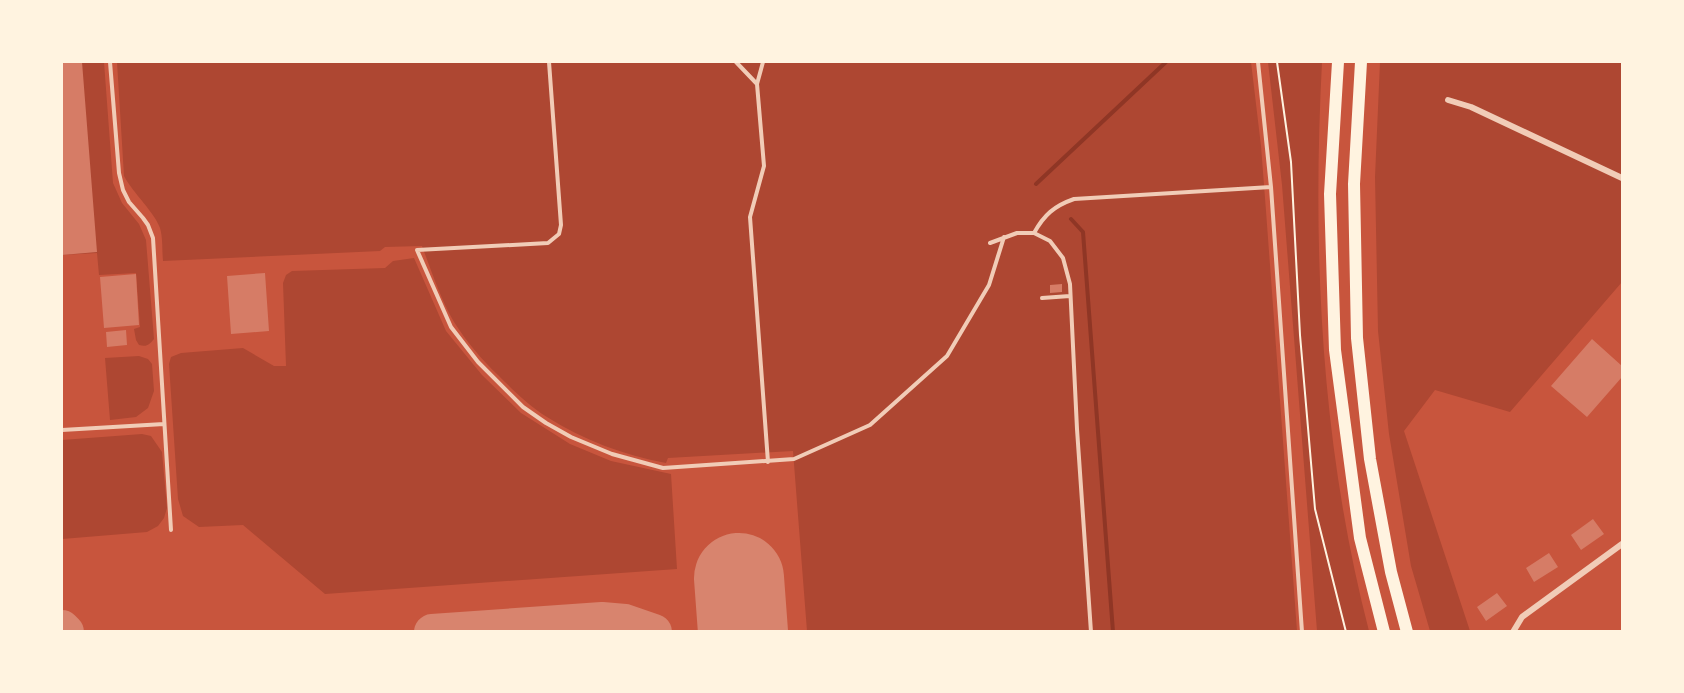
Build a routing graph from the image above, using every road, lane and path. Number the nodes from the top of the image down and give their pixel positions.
1 (110, 62) edge
2 (549, 62) edge
3 (736, 62) edge
4 (763, 62) edge
5 (1258, 62) edge
6 (1277, 62) edge
7 (1338, 62) edge
8 (1361, 62) edge
9 (757, 84) junction
10 (1448, 100) dead end
11 (1623, 178) edge
12 (1271, 187) junction
13 (1034, 233) junction
14 (1004, 237) junction
15 (990, 243) dead end
16 (1070, 296) junction
17 (1041, 298) dead end
18 (164, 424) junction
19 (62, 430) edge
20 (768, 462) junction
21 (171, 530) dead end
22 (1623, 544) edge
23 (1091, 632) edge
24 (1302, 632) edge
25 (1346, 632) edge
26 (1384, 632) edge
27 (1407, 632) edge
28 (1513, 632) edge

1 - 18 lane
2 - 20 lane
3 - 9 lane
4 - 9 lane
5 - 12 lane
6 - 25 path
7 - 26 main road
8 - 27 main road
9 - 20 lane
10 - 11 street
12 - 13 lane
12 - 24 lane
13 - 14 lane
13 - 16 lane
14 - 15 lane
14 - 20 lane
16 - 17 lane
16 - 23 lane
18 - 19 lane
18 - 21 lane
22 - 28 street

